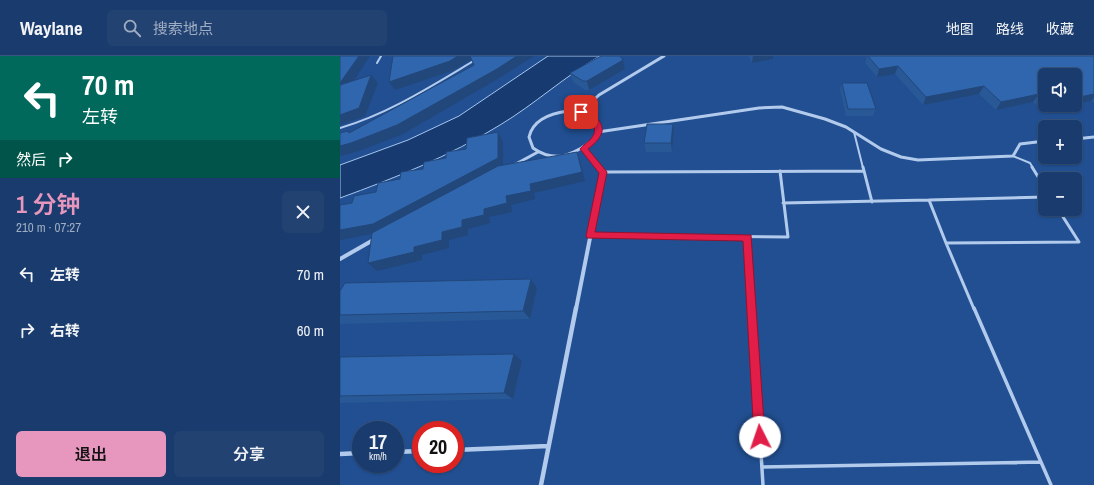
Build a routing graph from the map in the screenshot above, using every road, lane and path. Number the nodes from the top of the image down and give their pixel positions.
1 (381, 56) edge
2 (482, 56) edge
3 (664, 56) edge
4 (377, 63) dead end
5 (581, 112) junction
6 (340, 128) edge
7 (598, 132) junction
8 (854, 132) junction
9 (1094, 137) edge
10 (1082, 138) edge
11 (1038, 143) edge
12 (583, 149) junction
13 (538, 152) junction
14 (1013, 156) junction
15 (510, 167) edge
16 (864, 171) junction
17 (603, 172) junction
18 (780, 172) junction
19 (1038, 176) edge
20 (1038, 197) edge
21 (929, 200) junction
22 (872, 202) junction
23 (784, 203) junction
24 (1062, 216) edge
25 (590, 236) junction
26 (376, 238) edge
27 (748, 238) junction
28 (946, 243) junction
29 (340, 259) edge
30 (548, 446) junction
31 (464, 450) edge
32 (352, 453) edge
33 (340, 454) edge
34 (1041, 462) junction
35 (762, 467) junction
36 (540, 485) edge
37 (763, 485) edge
38 (1051, 485) edge

1 - 4 lane
2 - 6 lane
3 - 5 street
5 - 7 street
5 - 13 street
7 - 8 street
7 - 12 street
8 - 14 street
8 - 16 lane
9 - 10 street
11 - 14 street
12 - 13 street
12 - 17 street
13 - 15 street
14 - 19 lane
16 - 18 lane
16 - 22 lane
17 - 18 lane
17 - 25 street
18 - 23 lane
20 - 21 lane
21 - 22 lane
21 - 28 lane
22 - 23 lane
23 - 27 lane
24 - 28 lane
25 - 27 lane
25 - 30 street
26 - 29 street
27 - 35 lane
28 - 34 lane
30 - 31 street
30 - 36 street
32 - 33 street
34 - 35 lane
34 - 38 lane
35 - 37 lane

